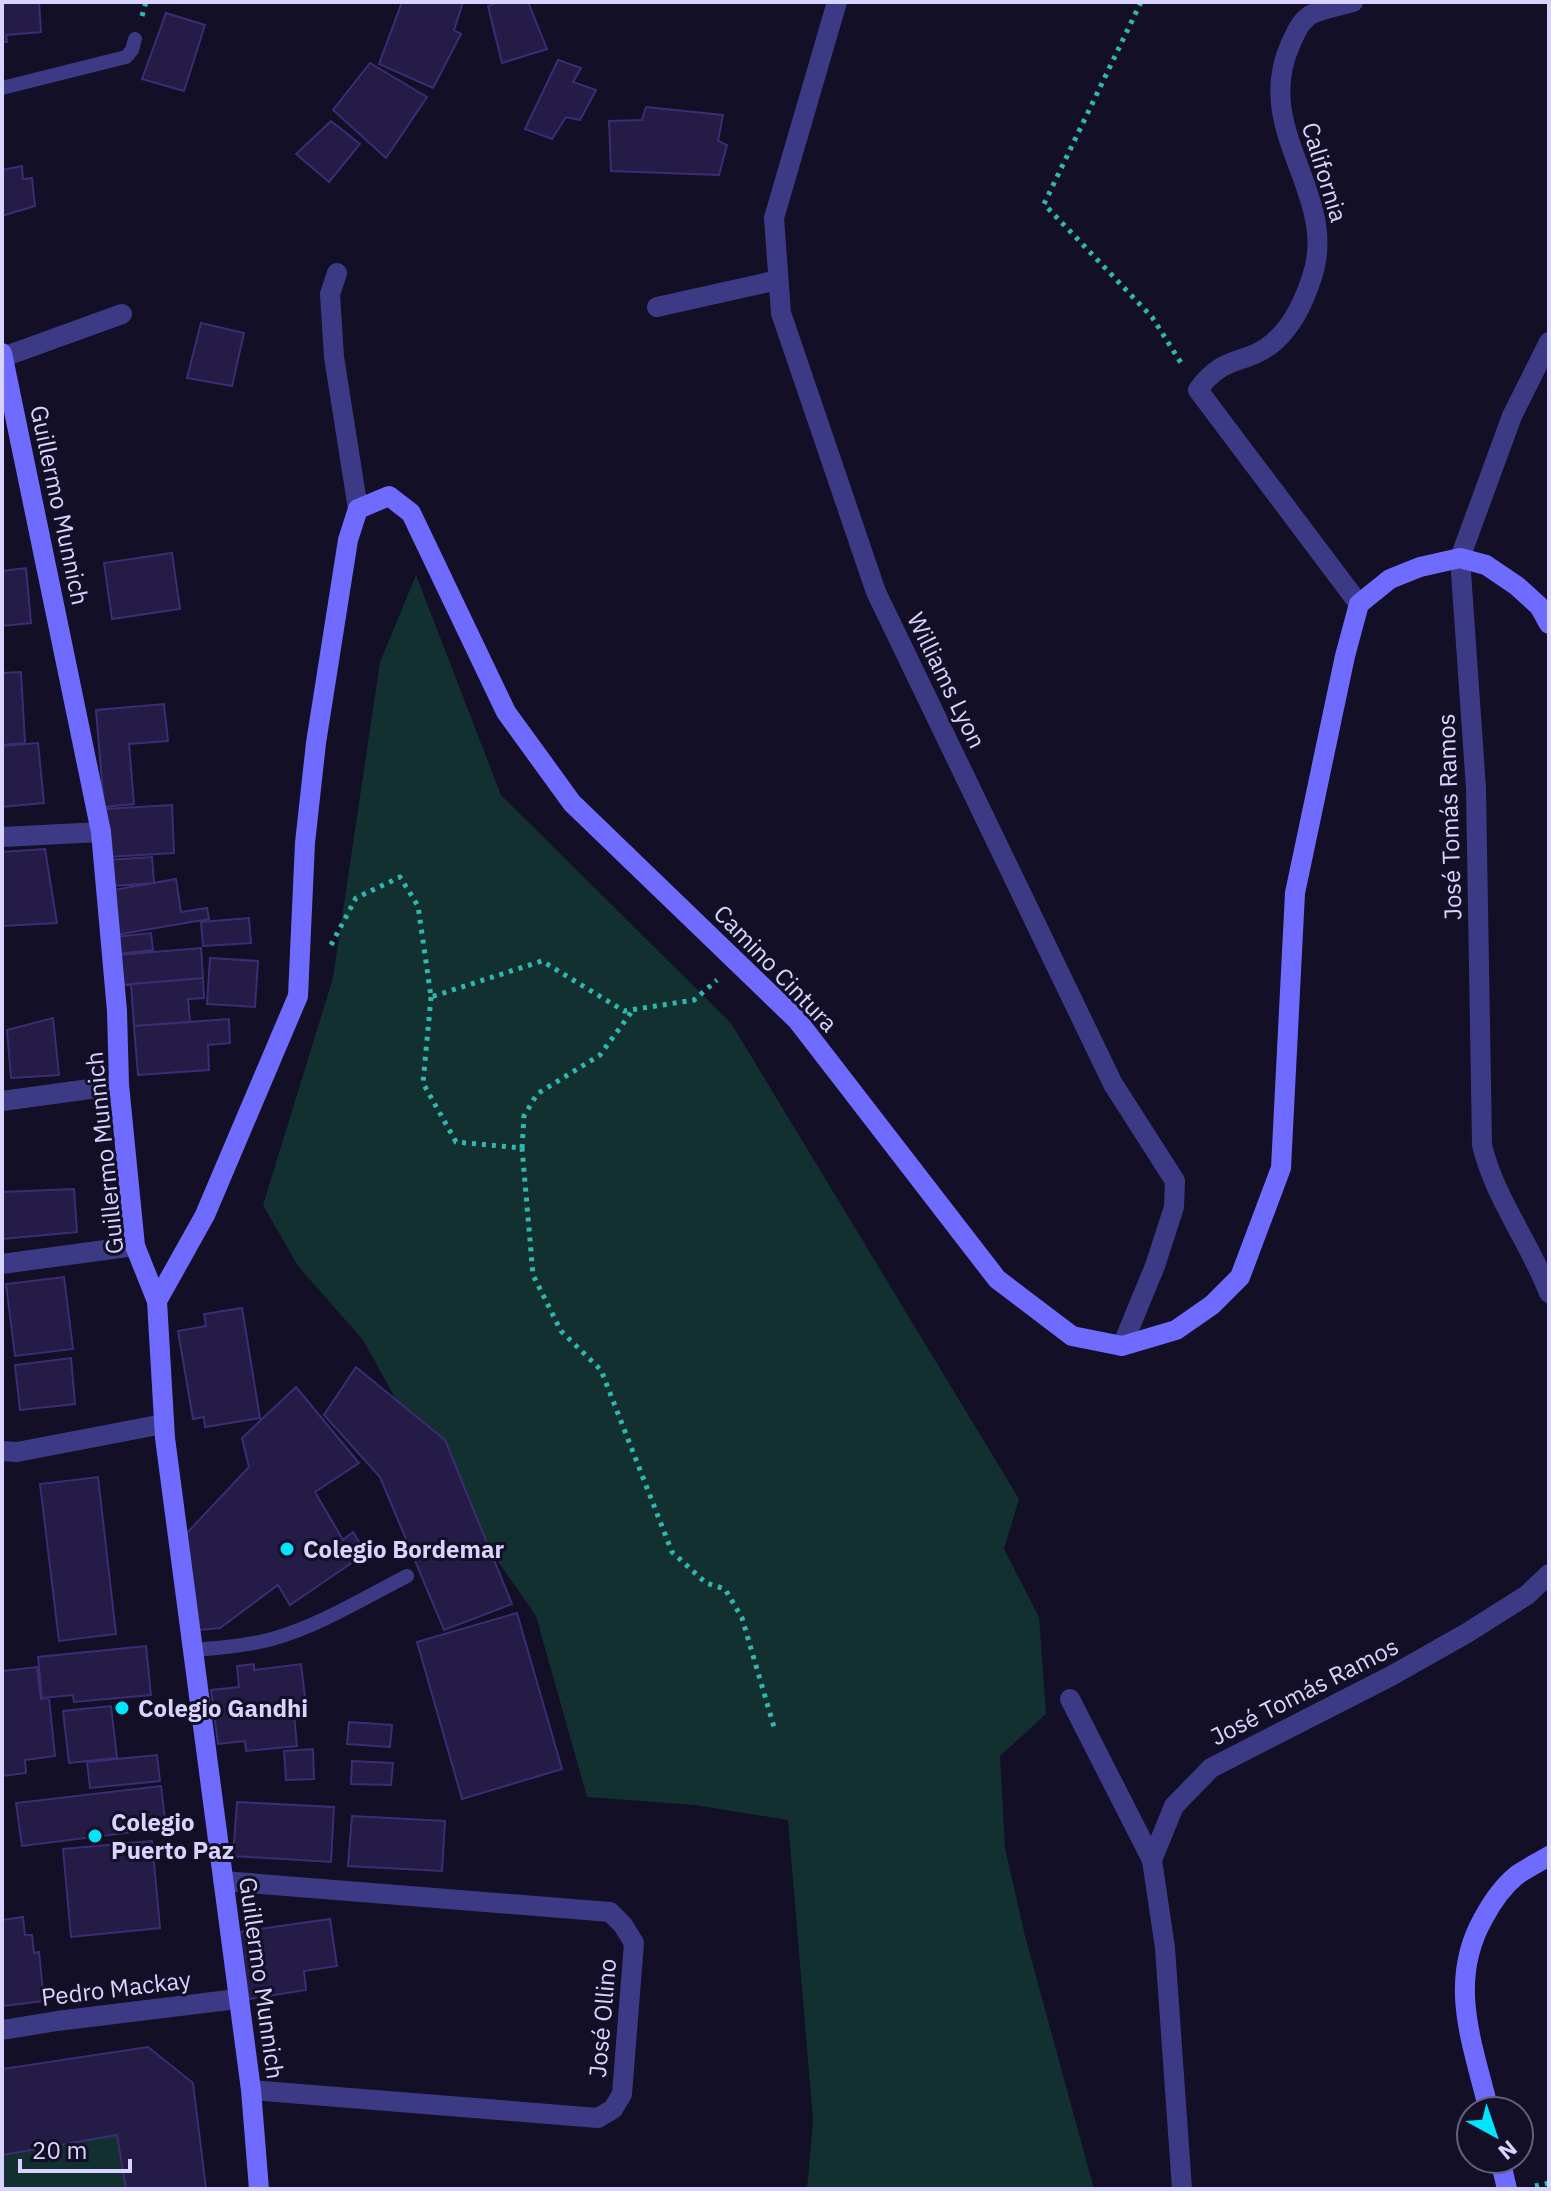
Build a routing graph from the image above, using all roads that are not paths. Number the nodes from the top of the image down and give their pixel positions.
1 (837, 2) edge
2 (1353, 2) edge
3 (135, 39) dead end
4 (2, 88) edge
5 (337, 273) dead end
6 (778, 280) junction
7 (657, 307) dead end
8 (122, 314) dead end
9 (1549, 342) edge
10 (2, 355) edge
11 (358, 509) junction
12 (1460, 558) junction
13 (1359, 604) junction
14 (1549, 624) edge
15 (101, 832) junction
16 (2, 837) edge
17 (119, 1085) junction
18 (2, 1101) edge
19 (135, 1246) junction
20 (2, 1264) edge
21 (1549, 1293) edge
22 (157, 1301) junction
23 (1122, 1346) junction
24 (163, 1424) junction
25 (2, 1451) edge
26 (1549, 1574) edge
27 (407, 1576) dead end
28 (193, 1650) junction
29 (1070, 1699) dead end
30 (1549, 1856) edge
31 (1152, 1860) junction
32 (223, 1881) junction
33 (237, 1999) junction
34 (2, 2030) edge
35 (251, 2090) junction
36 (1485, 2095) edge
37 (259, 2189) edge
38 (1182, 2189) edge

1 - 6 street, Williams Lyon
2 - 13 street, California
3 - 4 lane
5 - 11 street
6 - 7 street
6 - 23 street, Williams Lyon
8 - 10 street
9 - 12 street, José Tomás Ramos
10 - 15 main road, Guillermo Munnich
11 - 22 main road
11 - 23 main road, Camino Cintura
12 - 13 main road
12 - 14 main road
12 - 21 street, José Tomás Ramos
13 - 23 main road, Camino Cintura
15 - 16 street
15 - 17 main road, Guillermo Munnich
17 - 18 street
17 - 19 main road, Guillermo Munnich
19 - 20 street
19 - 22 main road, Guillermo Munnich
22 - 24 main road, Guillermo Munnich
24 - 25 street
24 - 28 main road, Guillermo Munnich
26 - 31 street, José Tomás Ramos
27 - 28 lane
28 - 32 main road, Guillermo Munnich
29 - 31 street
30 - 36 main road
31 - 38 street
32 - 33 main road, Guillermo Munnich
32 - 35 street, José Ollino
33 - 34 street, Pedro Mackay
33 - 35 main road, Guillermo Munnich
35 - 37 main road, Guillermo Munnich

